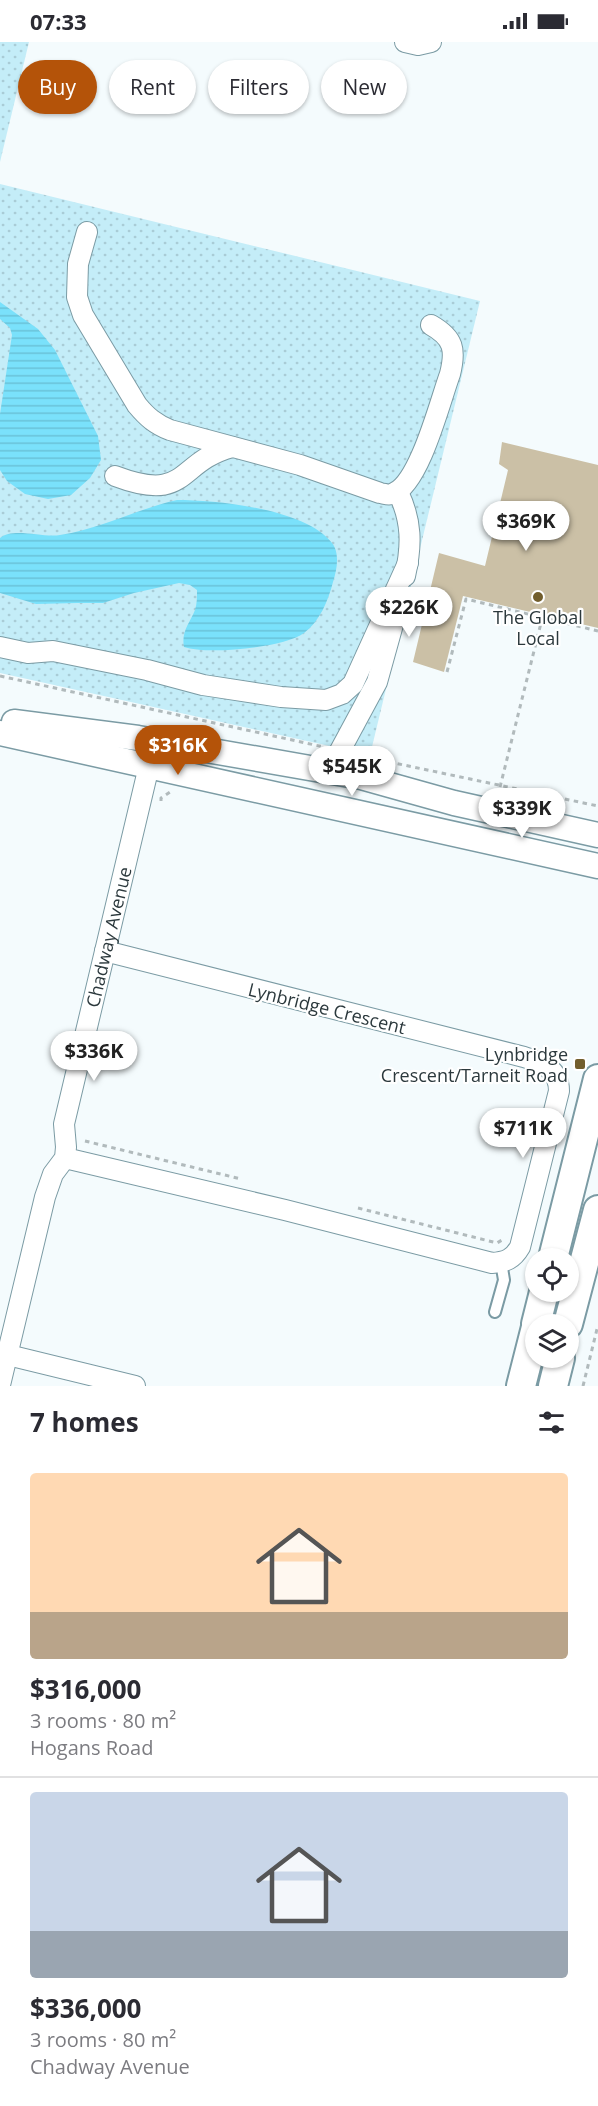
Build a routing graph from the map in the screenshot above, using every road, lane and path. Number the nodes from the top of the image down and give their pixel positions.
1 (405, 42) edge
2 (431, 42) edge
3 (87, 232) dead end
4 (431, 326) dead end
5 (232, 447) junction
6 (115, 476) dead end
7 (398, 492) junction
8 (408, 563) junction
9 (542, 616) junction
10 (598, 631) edge
11 (0, 647) edge
12 (447, 672) dead end
13 (0, 676) edge
14 (0, 720) edge
15 (0, 733) edge
16 (189, 748) junction
17 (341, 751) junction
18 (149, 766) junction
19 (381, 771) junction
20 (328, 773) junction
21 (500, 787) junction
22 (598, 806) edge
23 (598, 835) edge
24 (512, 847) junction
25 (598, 866) edge
26 (105, 951) junction
27 (598, 1079) edge
28 (85, 1141) dead end
29 (65, 1158) junction
30 (245, 1180) dead end
31 (348, 1206) dead end
32 (598, 1210) edge
33 (507, 1237) dead end
34 (556, 1248) edge
35 (501, 1262) junction
36 (495, 1311) dead end
37 (571, 1314) edge
38 (598, 1325) edge
39 (8, 1355) junction
40 (526, 1368) edge
41 (558, 1368) edge
42 (0, 1385) edge
43 (135, 1386) edge
44 (521, 1386) edge
45 (553, 1386) edge
46 (583, 1386) edge

1 - 2 street
3 - 5 street
4 - 7 street
5 - 6 street
5 - 7 street
7 - 8 street
8 - 11 street
8 - 17 street
9 - 10 path
9 - 12 path
9 - 21 path
13 - 17 path
14 - 16 street
15 - 18 street
16 - 18 street
16 - 20 street
17 - 20 street
18 - 24 street
18 - 26 street, Chadway Avenue
19 - 20 street
19 - 21 path
19 - 23 street
19 - 24 street
21 - 22 path
24 - 25 street
26 - 29 street, Chadway Avenue
26 - 35 street, Lynbridge Crescent
27 - 34 main road
28 - 30 path
29 - 35 street
29 - 39 street
31 - 33 path
32 - 37 main road
35 - 36 lane
38 - 46 path
39 - 42 street
39 - 43 street
40 - 44 main road
41 - 45 main road

